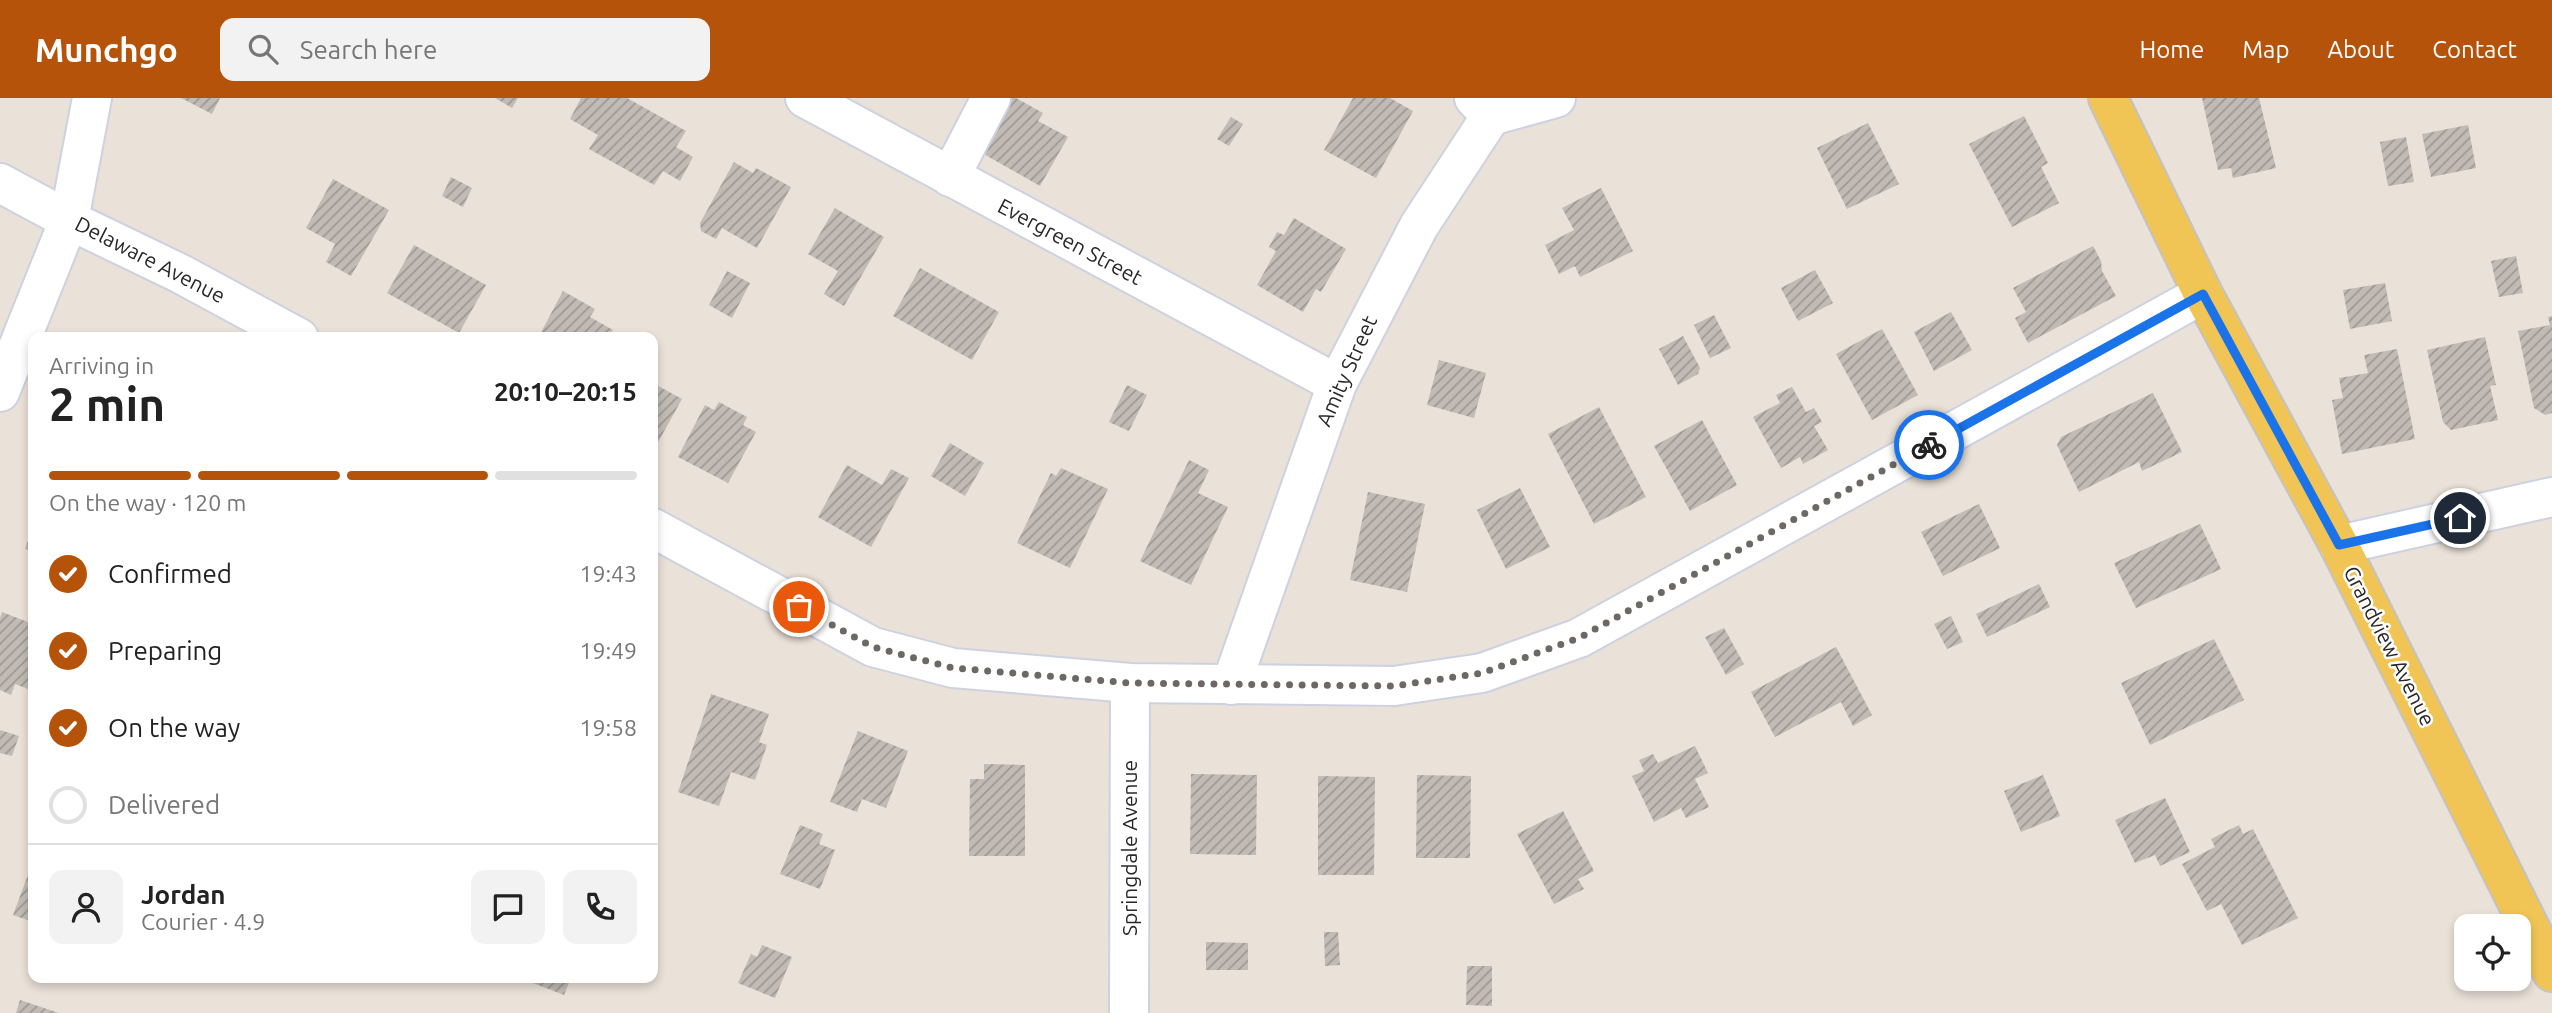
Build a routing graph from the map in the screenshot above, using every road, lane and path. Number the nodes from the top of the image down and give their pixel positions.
1 (92, 98) edge
2 (805, 98) edge
3 (991, 98) edge
4 (1556, 98) edge
5 (2108, 98) edge
6 (1482, 107) edge
7 (950, 177) junction
8 (0, 183) edge
9 (69, 220) junction
10 (2203, 294) junction
11 (288, 332) edge
12 (1337, 384) junction
13 (0, 392) edge
14 (2552, 497) edge
15 (658, 531) edge
16 (2339, 545) junction
17 (1130, 683) junction
18 (1231, 685) junction
19 (2552, 972) edge
20 (1129, 1013) edge

1 - 9 street
2 - 7 street, Evergreen Street
3 - 7 street
4 - 6 street
5 - 10 main road, Grandview Avenue
6 - 12 street, Amity Street
7 - 12 street, Evergreen Street
8 - 9 street, Delaware Avenue
9 - 11 street, Delaware Avenue
9 - 13 street
10 - 16 main road, Grandview Avenue
10 - 18 street
12 - 18 street, Amity Street
14 - 16 street
15 - 17 street
16 - 19 main road, Grandview Avenue
17 - 18 street
17 - 20 street, Springdale Avenue

